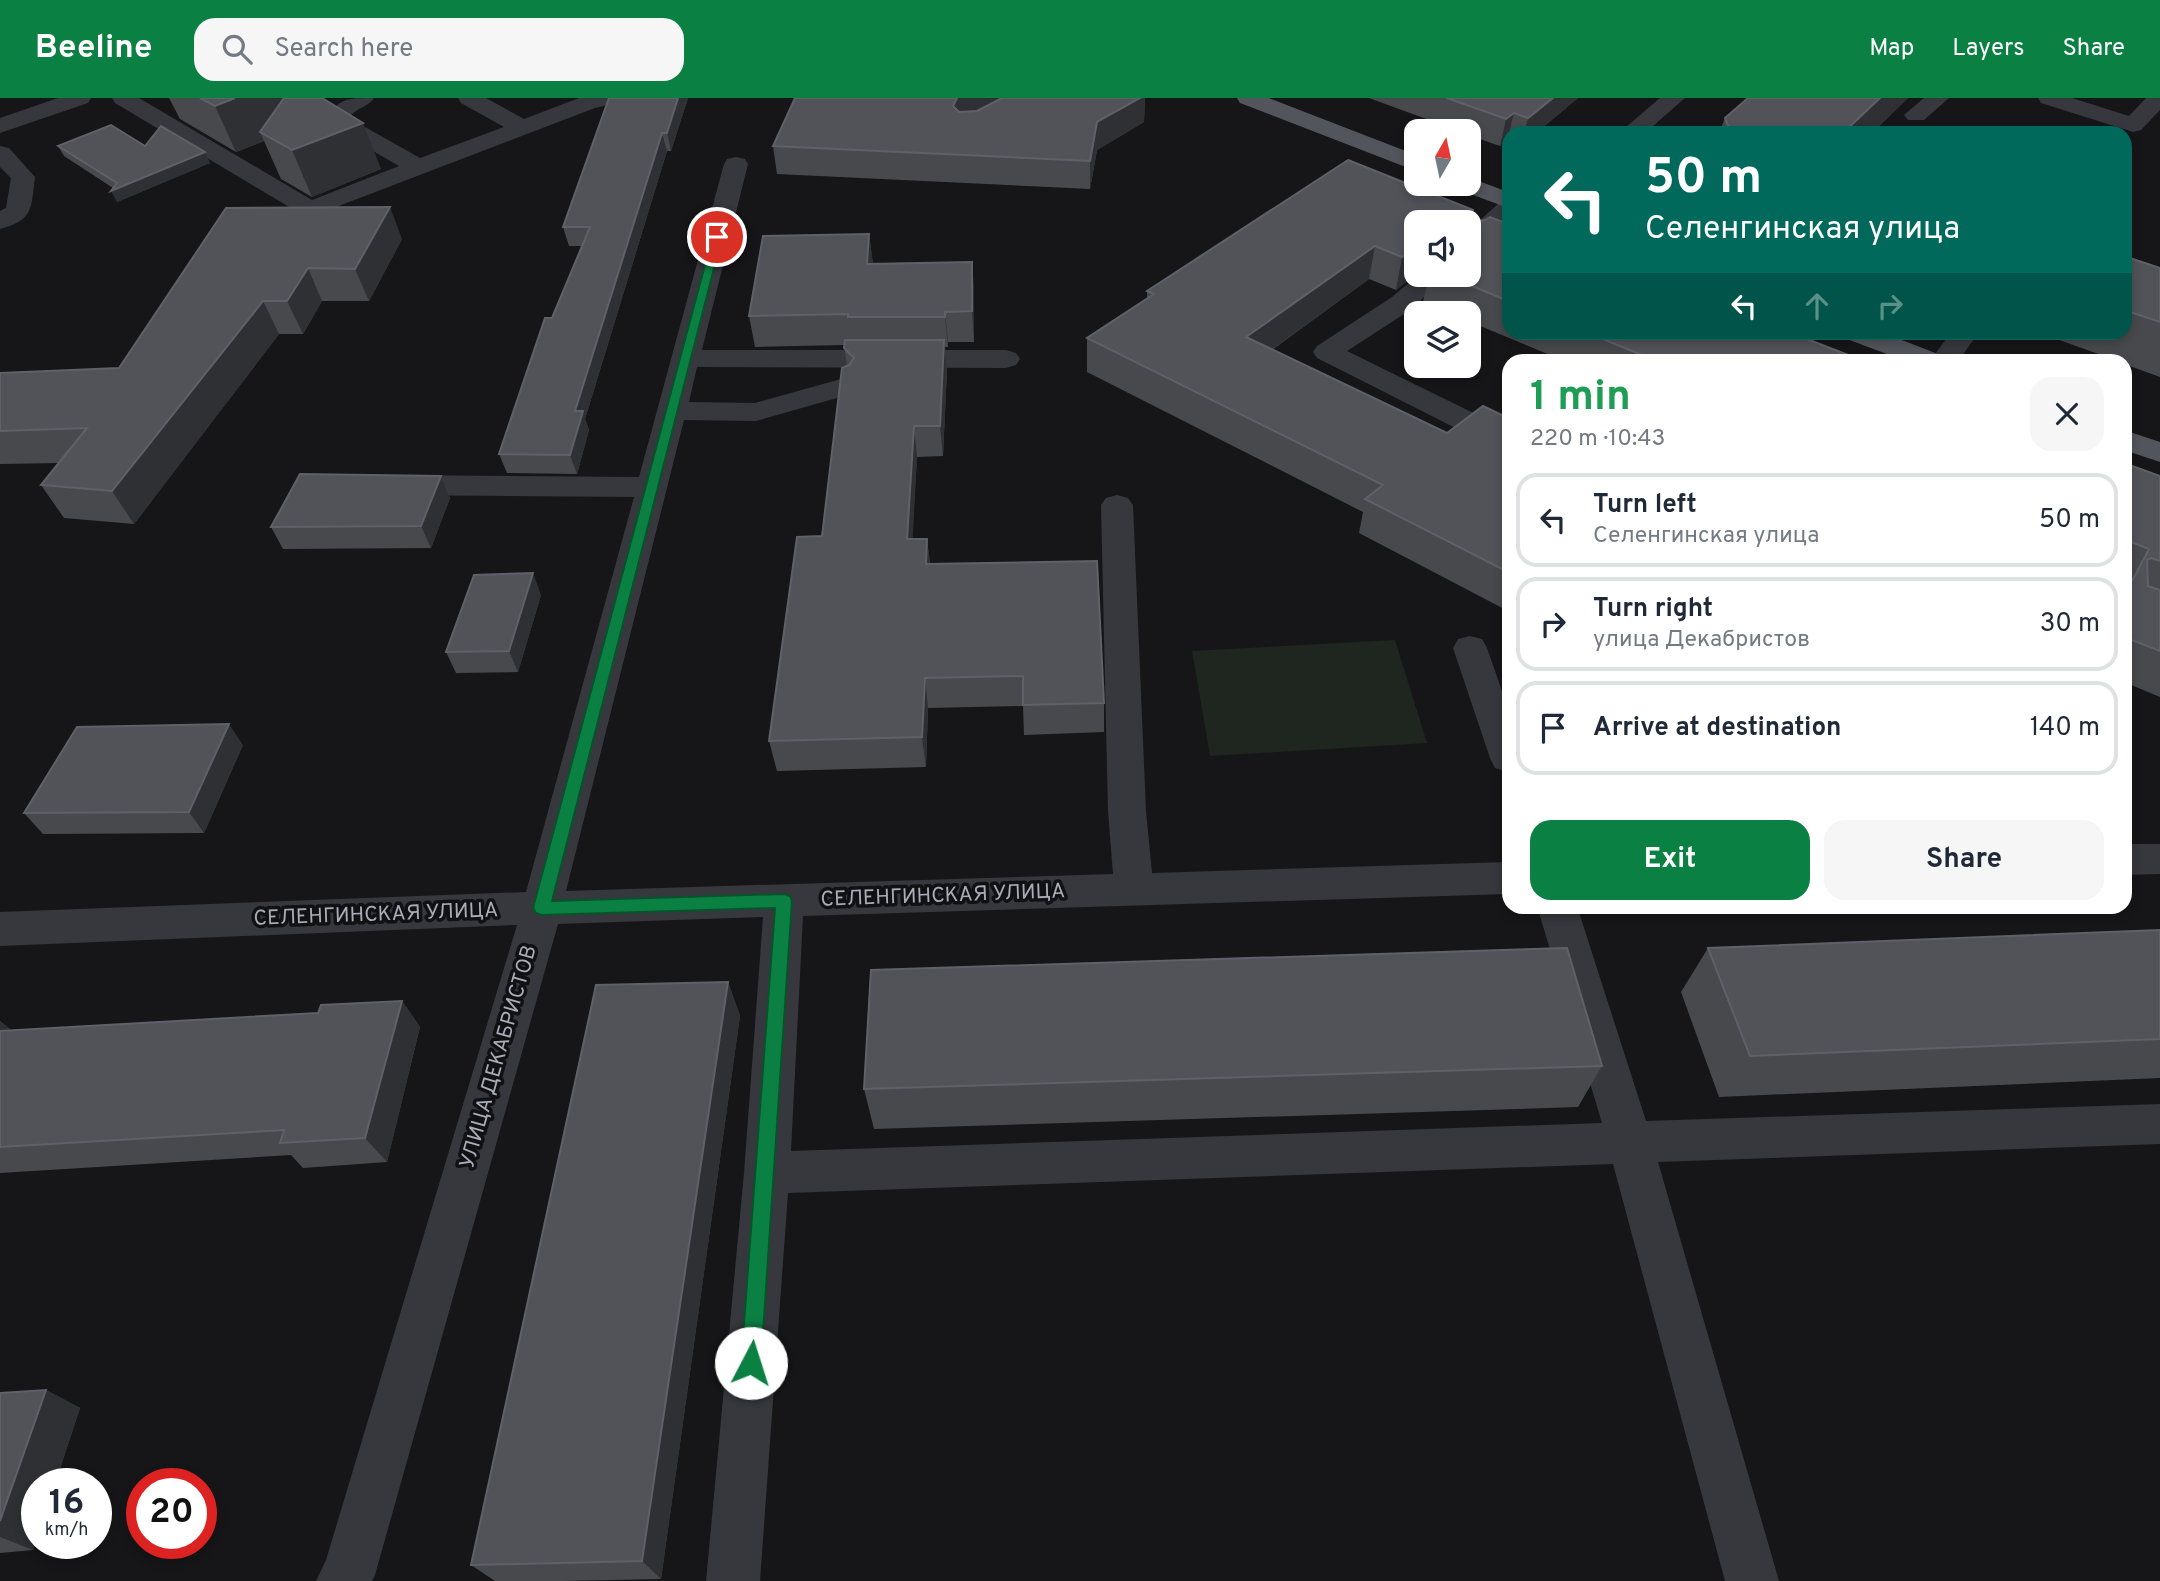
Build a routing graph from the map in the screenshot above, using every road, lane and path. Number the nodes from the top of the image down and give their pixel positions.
1 (80, 98) edge
2 (123, 98) edge
3 (363, 98) edge
4 (469, 98) edge
5 (1248, 98) edge
6 (1674, 98) edge
7 (1938, 98) edge
8 (2049, 98) edge
9 (2159, 98) edge
10 (591, 100) edge
11 (1916, 115) dead end
12 (0, 126) edge
13 (1640, 126) edge
14 (523, 128) junction
15 (0, 153) edge
16 (1404, 159) edge
17 (736, 164) dead end
18 (419, 168) junction
19 (1481, 190) edge
20 (1502, 199) edge
21 (1502, 214) edge
22 (0, 221) edge
23 (1481, 233) edge
24 (1420, 287) edge
25 (1875, 340) edge
26 (1912, 354) edge
27 (685, 358) junction
28 (1006, 359) dead end
29 (841, 388) edge
30 (672, 411) junction
31 (1502, 439) edge
32 (2132, 442) edge
33 (2160, 453) edge
34 (356, 485) edge
35 (652, 487) junction
36 (1116, 505) dead end
37 (1470, 648) dead end
38 (1502, 741) edge
39 (2160, 859) edge
40 (2132, 860) edge
41 (1502, 878) edge
42 (1134, 890) junction
43 (784, 901) junction
44 (542, 908) junction
45 (1559, 914) edge
46 (0, 929) edge
47 (2160, 1124) edge
48 (1630, 1142) junction
49 (767, 1172) junction
50 (348, 1579) edge
51 (733, 1581) edge
52 (1752, 1581) edge

1 - 12 street
2 - 18 street
3 - 18 street
4 - 14 street
5 - 16 main road
6 - 13 street
7 - 11 street
8 - 9 street
10 - 14 street
14 - 18 street
15 - 22 street
17 - 27 street, УЛИЦА ДЕКАБРИСТОВ
19 - 20 main road
21 - 23 street
24 - 31 street
25 - 26 main road
27 - 28 street
27 - 30 street, УЛИЦА ДЕКАБРИСТОВ
29 - 30 street
30 - 35 street, УЛИЦА ДЕКАБРИСТОВ
32 - 33 main road
34 - 35 street
35 - 44 street, УЛИЦА ДЕКАБРИСТОВ
36 - 42 street
37 - 38 street
39 - 40 street
41 - 42 street, СЕЛЕНГИНСКАЯ УЛИЦА
42 - 43 street, СЕЛЕНГИНСКАЯ УЛИЦА
43 - 44 street, СЕЛЕНГИНСКАЯ УЛИЦА
43 - 49 street
44 - 46 street, СЕЛЕНГИНСКАЯ УЛИЦА
44 - 50 street, УЛИЦА ДЕКАБРИСТОВ
45 - 48 street
47 - 48 street
48 - 49 street
48 - 52 street
49 - 51 street

